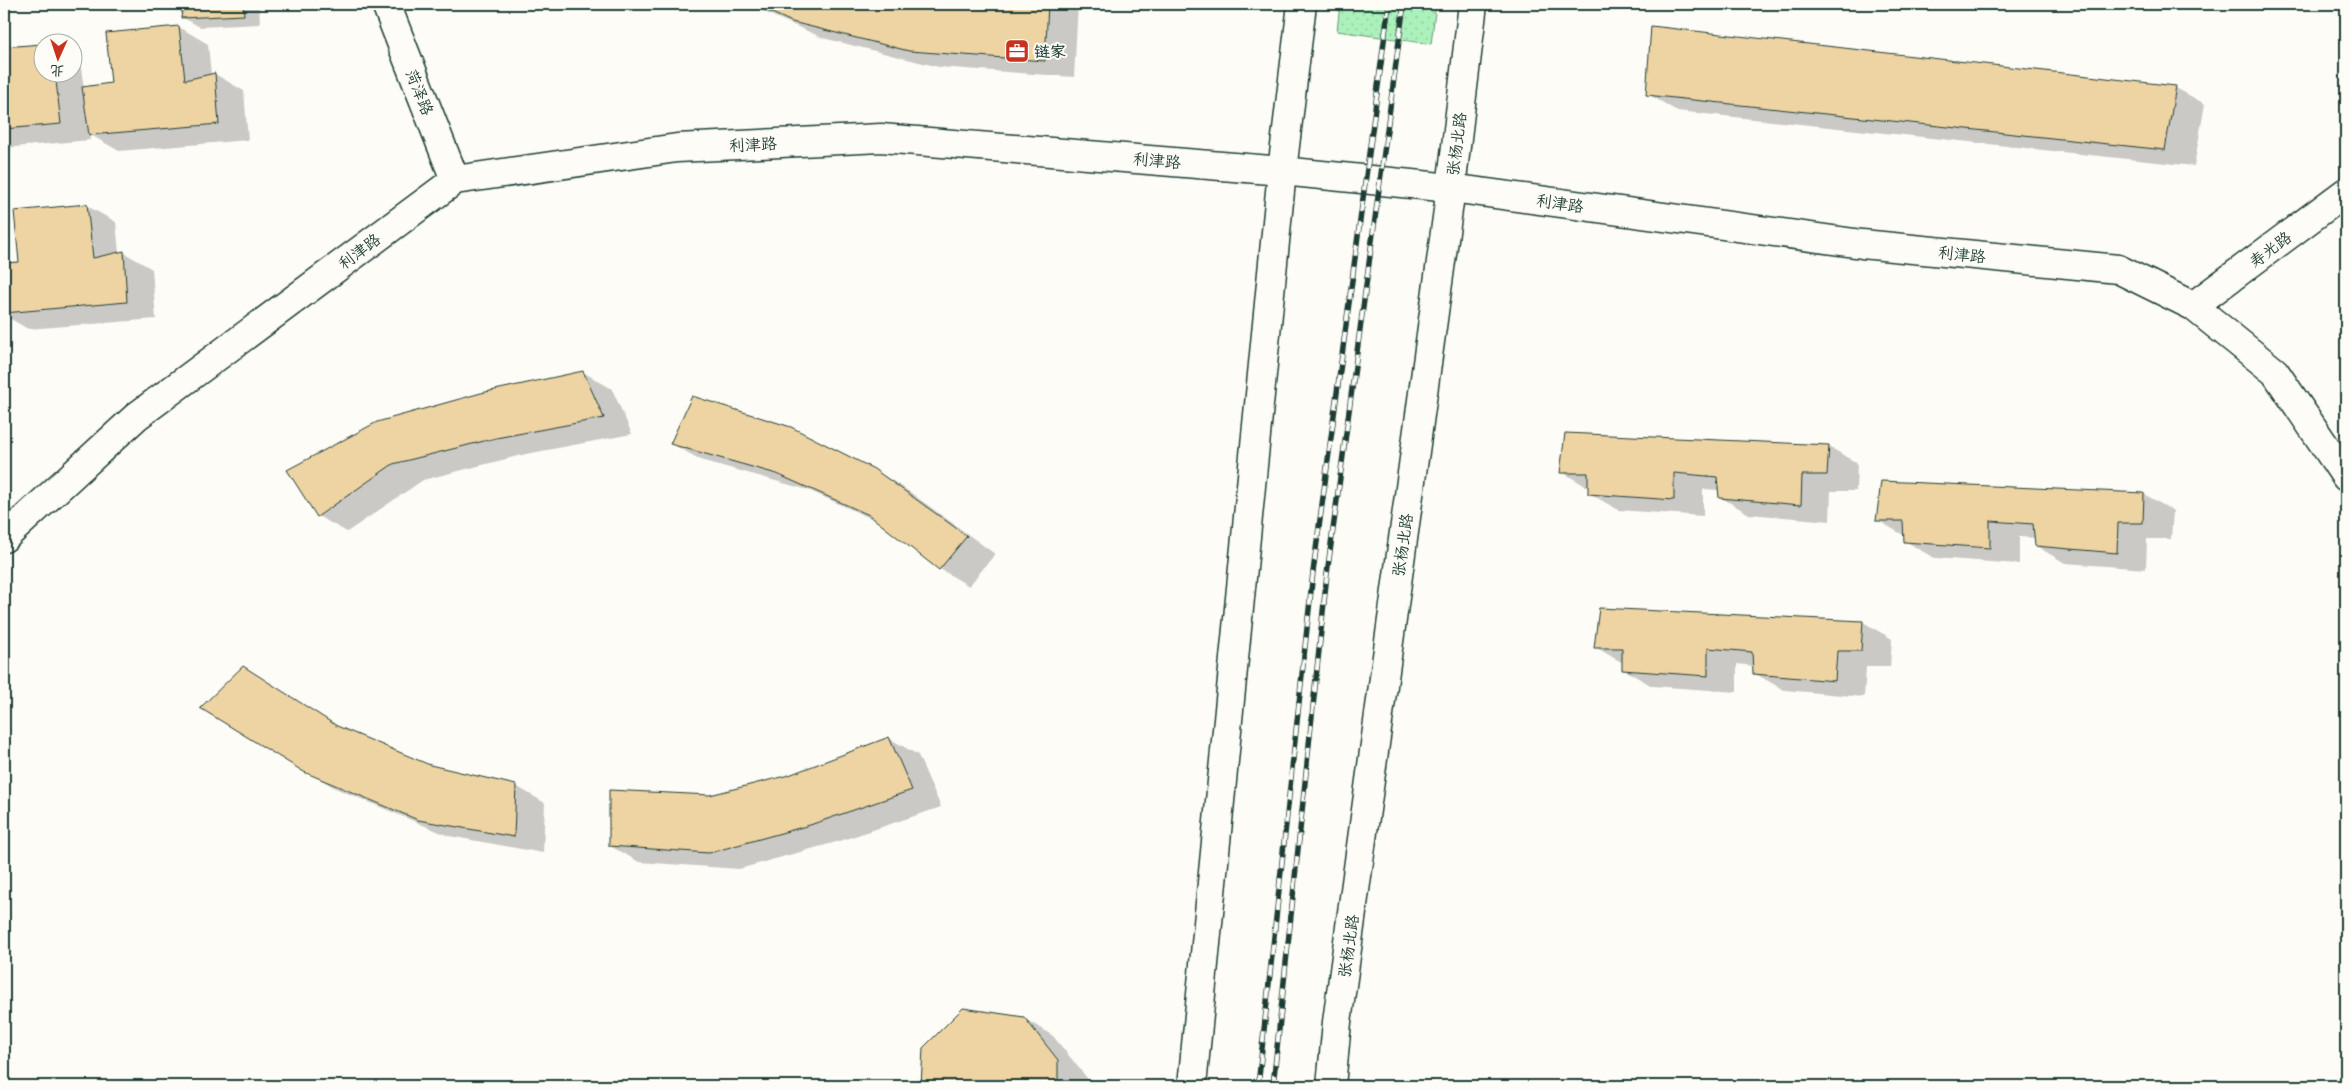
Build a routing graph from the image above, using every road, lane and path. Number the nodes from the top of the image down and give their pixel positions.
1 (386, 4) edge
2 (1302, 4) edge
3 (1473, 4) edge
4 (1282, 171) junction
5 (455, 180) junction
6 (1451, 188) junction
7 (2346, 192) edge
8 (2193, 306) junction
9 (2346, 477) edge
10 (4, 538) edge
11 (1192, 1086) edge
12 (1331, 1086) edge

1 - 5 street, 菏泽路
2 - 4 street
3 - 6 street, 张杨北路
4 - 5 street, 利津路
4 - 6 street, 利津路
4 - 11 street
5 - 10 street, 利津路
6 - 8 street, 利津路
6 - 12 street, 张杨北路
7 - 8 street, 寿光路
8 - 9 street, 利津路

